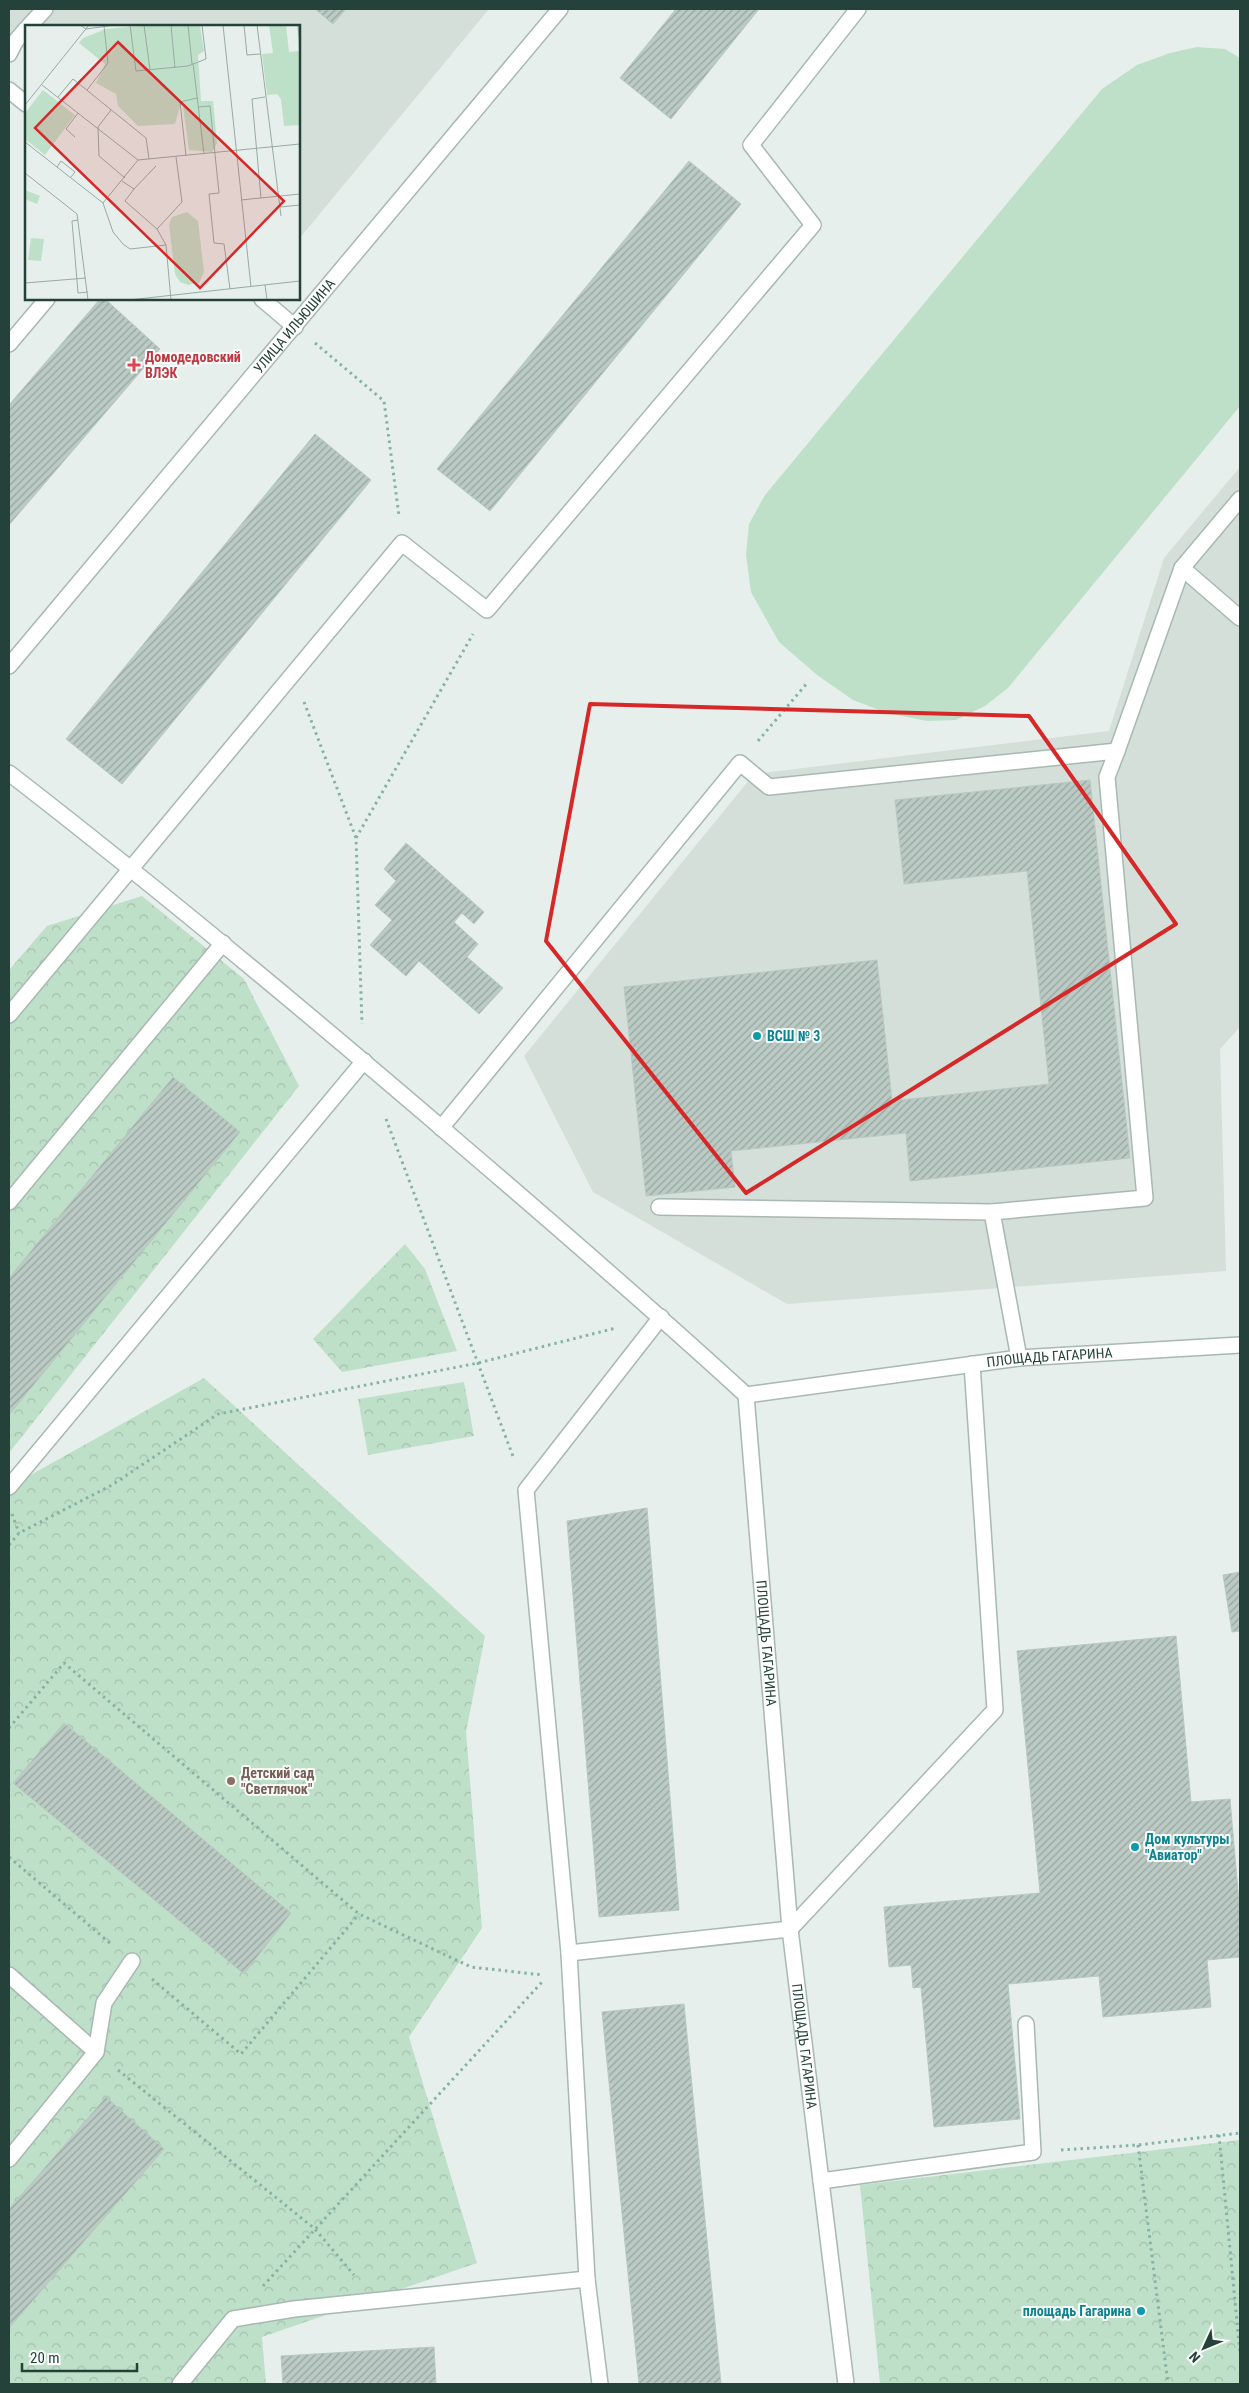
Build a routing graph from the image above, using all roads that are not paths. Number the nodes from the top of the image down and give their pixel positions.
1 (45, 9) edge
2 (560, 9) edge
3 (858, 9) edge
4 (30, 25) edge
5 (25, 30) edge
6 (9, 54) edge
7 (9, 90) edge
8 (25, 103) edge
9 (46, 300) edge
10 (263, 300) edge
11 (295, 327) junction
12 (9, 344) edge
13 (1240, 499) edge
14 (1182, 568) junction
15 (1240, 618) edge
16 (9, 666) edge
17 (1118, 751) junction
18 (9, 773) edge
19 (133, 868) junction
20 (224, 943) junction
21 (9, 1015) edge
22 (364, 1061) junction
23 (441, 1128) junction
24 (9, 1202) edge
25 (659, 1207) dead end
26 (992, 1212) junction
27 (661, 1317) junction
28 (1240, 1345) edge
29 (1019, 1358) junction
30 (972, 1364) junction
31 (746, 1394) junction
32 (9, 1486) edge
33 (790, 1929) junction
34 (569, 1953) junction
35 (132, 1961) road end
36 (9, 1974) edge
37 (1026, 2024) dead end
38 (96, 2052) junction
39 (9, 2159) edge
40 (821, 2181) junction
41 (587, 2279) junction
42 (180, 2384) edge
43 (600, 2384) edge
44 (846, 2384) edge

1 - 4 street
2 - 11 street, УЛИЦА ИЛЬЮШИНА
3 - 19 street
5 - 6 street
7 - 8 street
9 - 12 street
10 - 11 street
11 - 16 street, УЛИЦА ИЛЬЮШИНА
13 - 14 street
14 - 15 street
14 - 17 street
17 - 23 street
17 - 26 street
18 - 19 street
19 - 20 street
19 - 21 street
20 - 22 street
20 - 24 street
22 - 23 street
22 - 32 street
23 - 27 street
25 - 26 street
26 - 29 street
27 - 31 street
27 - 34 street
28 - 29 street, ПЛОЩАДЬ ГАГАРИНА
29 - 30 street, ПЛОЩАДЬ ГАГАРИНА
30 - 31 street, ПЛОЩАДЬ ГАГАРИНА
30 - 33 street
31 - 33 street, ПЛОЩАДЬ ГАГАРИНА
33 - 34 street
33 - 40 street, ПЛОЩАДЬ ГАГАРИНА
34 - 41 street
35 - 38 street
36 - 38 street
37 - 40 street
38 - 39 street
40 - 44 street, ПЛОЩАДЬ ГАГАРИНА
41 - 42 street
41 - 43 street

